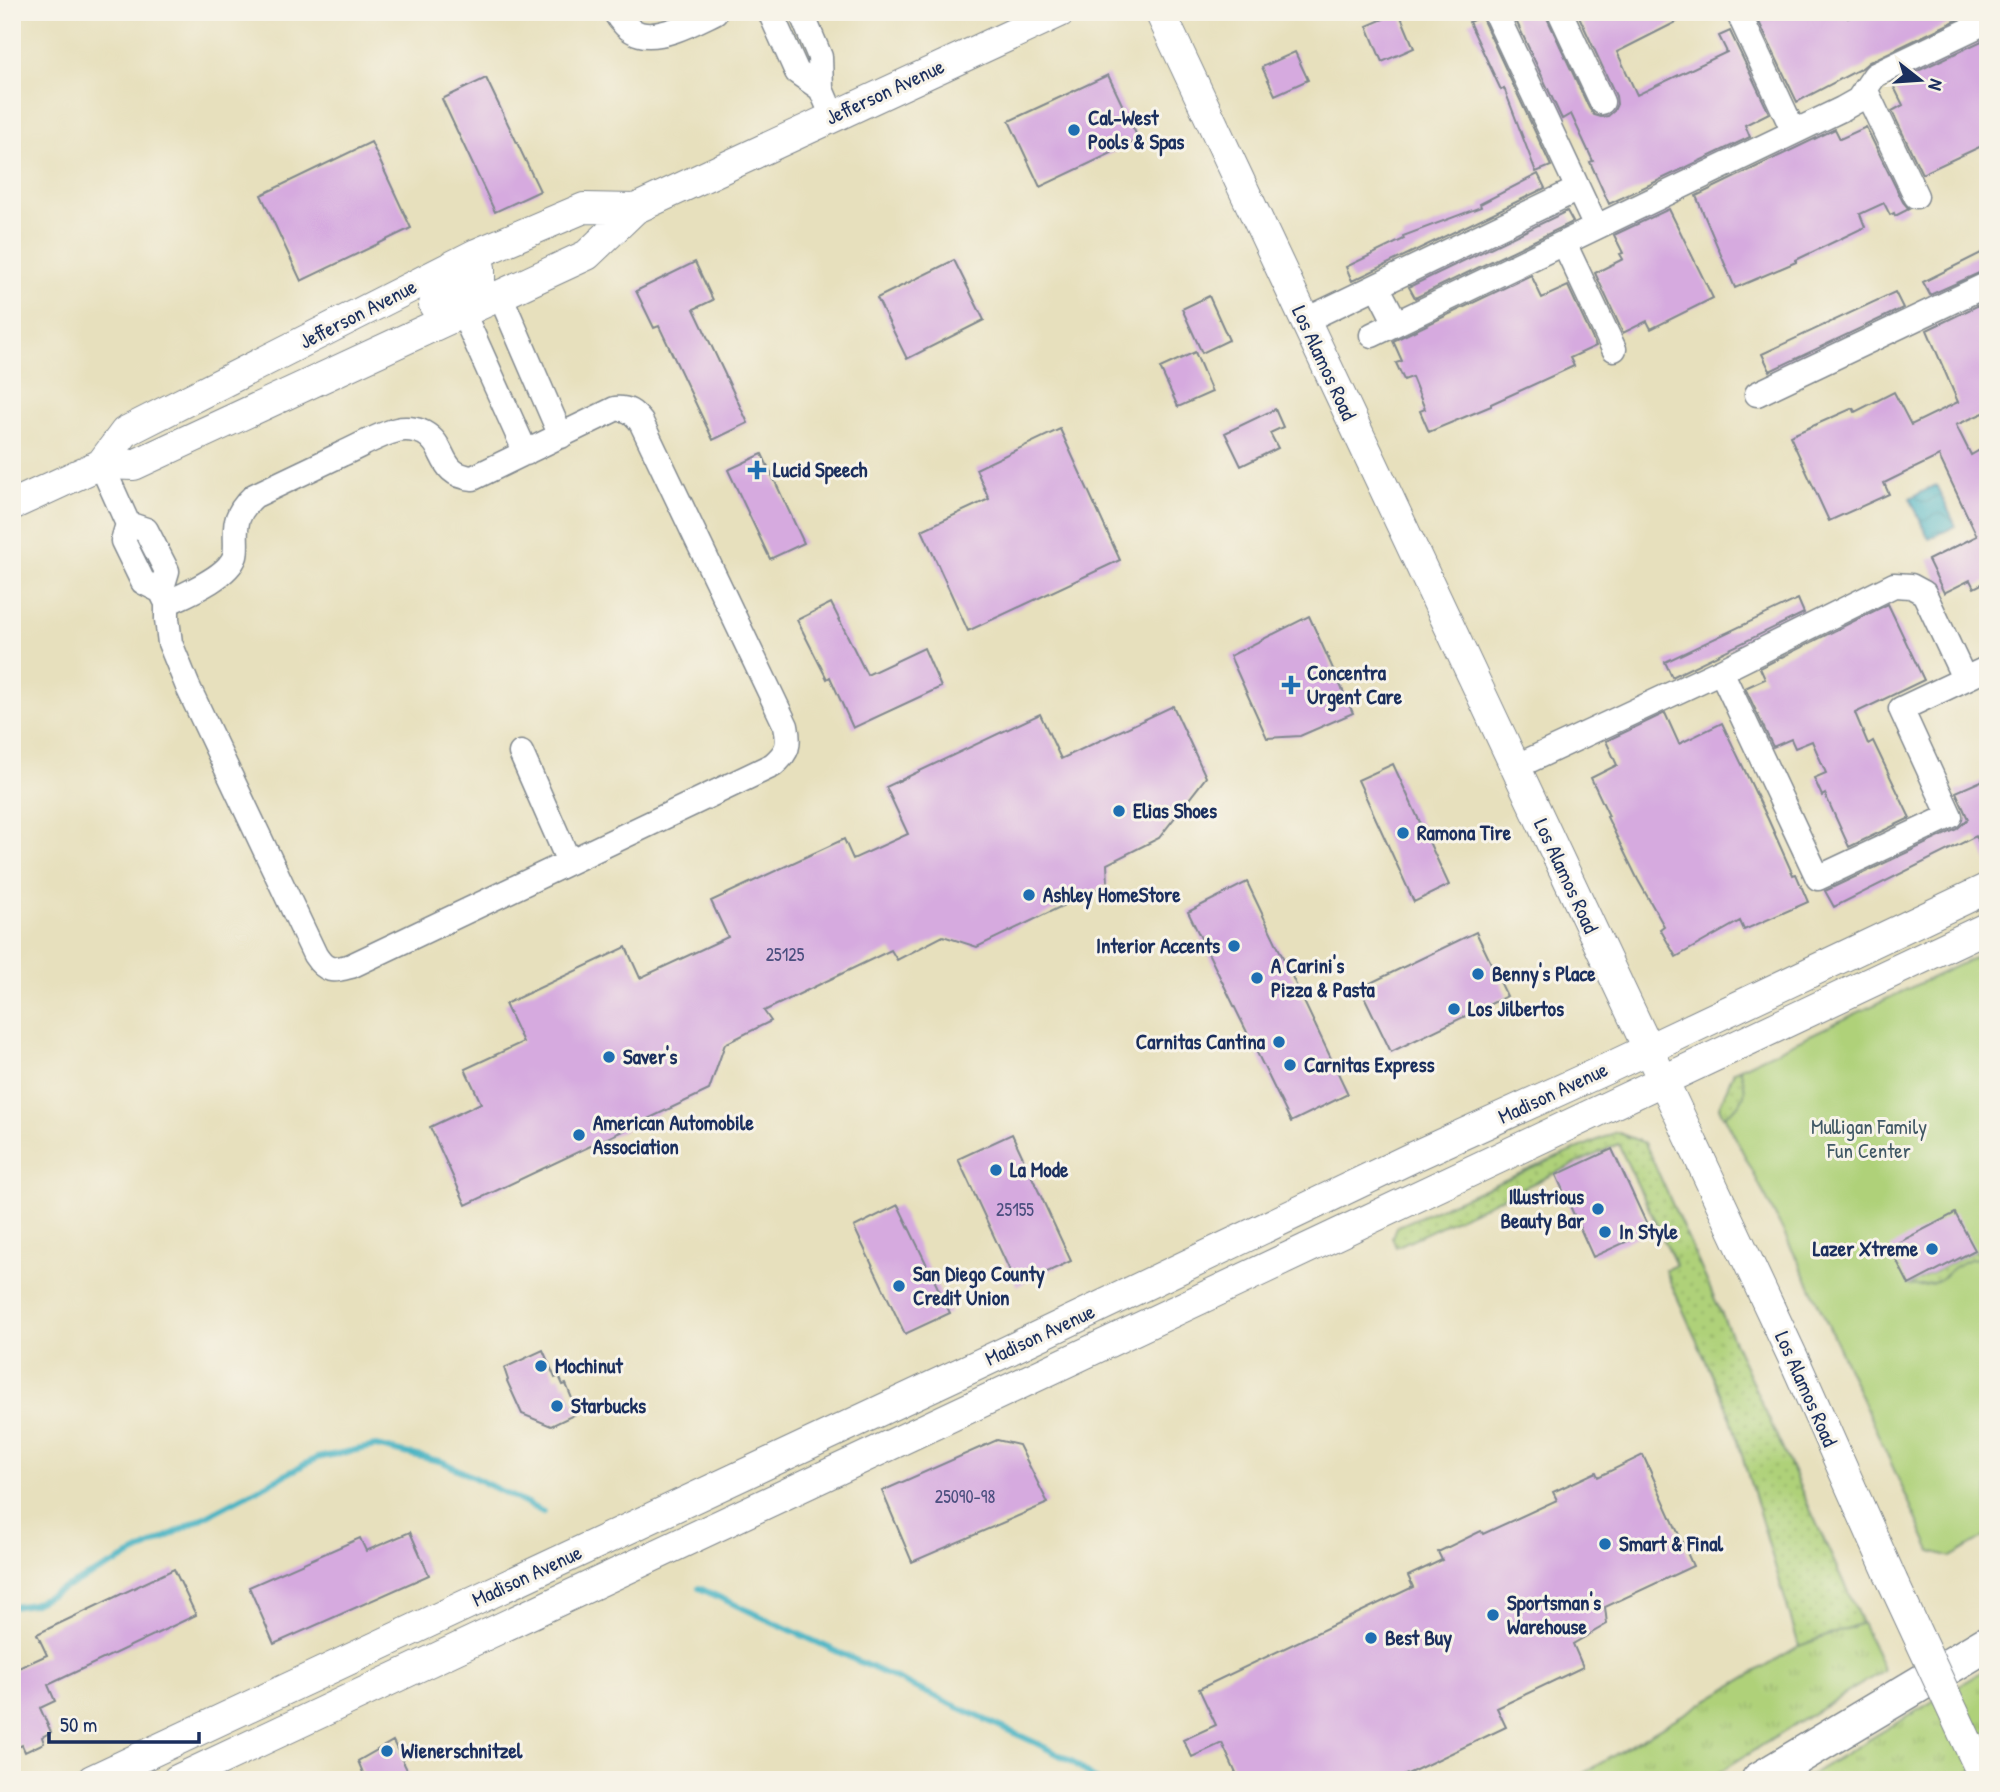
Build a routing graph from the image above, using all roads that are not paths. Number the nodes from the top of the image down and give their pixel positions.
1 (615, 12) edge
2 (715, 12) edge
3 (770, 12) edge
4 (801, 12) edge
5 (1060, 12) edge
6 (1160, 12) edge
7 (1495, 12) edge
8 (1560, 12) edge
9 (1738, 12) edge
10 (1988, 21) edge
11 (821, 89) junction
12 (1865, 89) junction
13 (1602, 102) dead end
14 (833, 117) junction
15 (1794, 132) junction
16 (1578, 189) junction
17 (1916, 196) dead end
18 (635, 209) junction
19 (1596, 227) junction
20 (1564, 243) junction
21 (476, 254) junction
22 (1988, 284) edge
23 (1377, 286) junction
24 (500, 295) junction
25 (463, 313) junction
26 (1304, 321) junction
27 (1396, 323) junction
28 (1372, 335) dead end
29 (1614, 349) dead end
30 (379, 352) junction
31 (538, 386) junction
32 (1757, 394) dead end
33 (504, 403) junction
34 (561, 436) junction
35 (526, 453) junction
36 (101, 464) junction
37 (12, 505) edge
38 (164, 597) junction
39 (1988, 668) edge
40 (1720, 671) junction
41 (1964, 678) junction
42 (521, 753) dead end
43 (1515, 767) junction
44 (569, 862) junction
45 (1988, 888) edge
46 (1988, 927) edge
47 (1648, 1049) junction
48 (1663, 1081) junction
49 (1988, 1643) edge
50 (92, 1780) edge
51 (177, 1780) edge
52 (1759, 1780) edge
53 (1985, 1780) edge

1 - 2 street
3 - 11 street
4 - 11 street
5 - 14 main road, Jefferson Avenue
6 - 26 main road, Los Alamos Road
7 - 16 street
8 - 13 street
9 - 15 street
10 - 12 street
11 - 14 street
12 - 15 street
12 - 17 street
14 - 18 main road, Jefferson Avenue
15 - 19 street
16 - 19 street
16 - 23 street
18 - 21 main road, Jefferson Avenue
18 - 24 main road, Jefferson Avenue
19 - 20 street
20 - 27 street
20 - 29 street
21 - 30 main road
21 - 36 main road, Jefferson Avenue
22 - 32 street
23 - 26 street
23 - 27 street
24 - 25 main road, Jefferson Avenue
24 - 31 street
25 - 30 main road, Jefferson Avenue
25 - 33 street
26 - 43 main road, Los Alamos Road
27 - 28 street
30 - 36 main road, Jefferson Avenue
31 - 33 street
31 - 34 street
33 - 35 street
34 - 35 street
34 - 44 street
35 - 38 street
36 - 37 main road, Jefferson Avenue
36 - 38 street
38 - 44 street
39 - 41 street
40 - 41 street
40 - 41 street
40 - 43 street
42 - 44 street
43 - 47 main road, Los Alamos Road
45 - 47 main road, Madison Avenue
46 - 48 main road, Madison Avenue
47 - 48 main road, Los Alamos Road
47 - 50 main road, Madison Avenue
48 - 51 main road, Madison Avenue
48 - 53 main road, Los Alamos Road, bridge
49 - 52 highway

